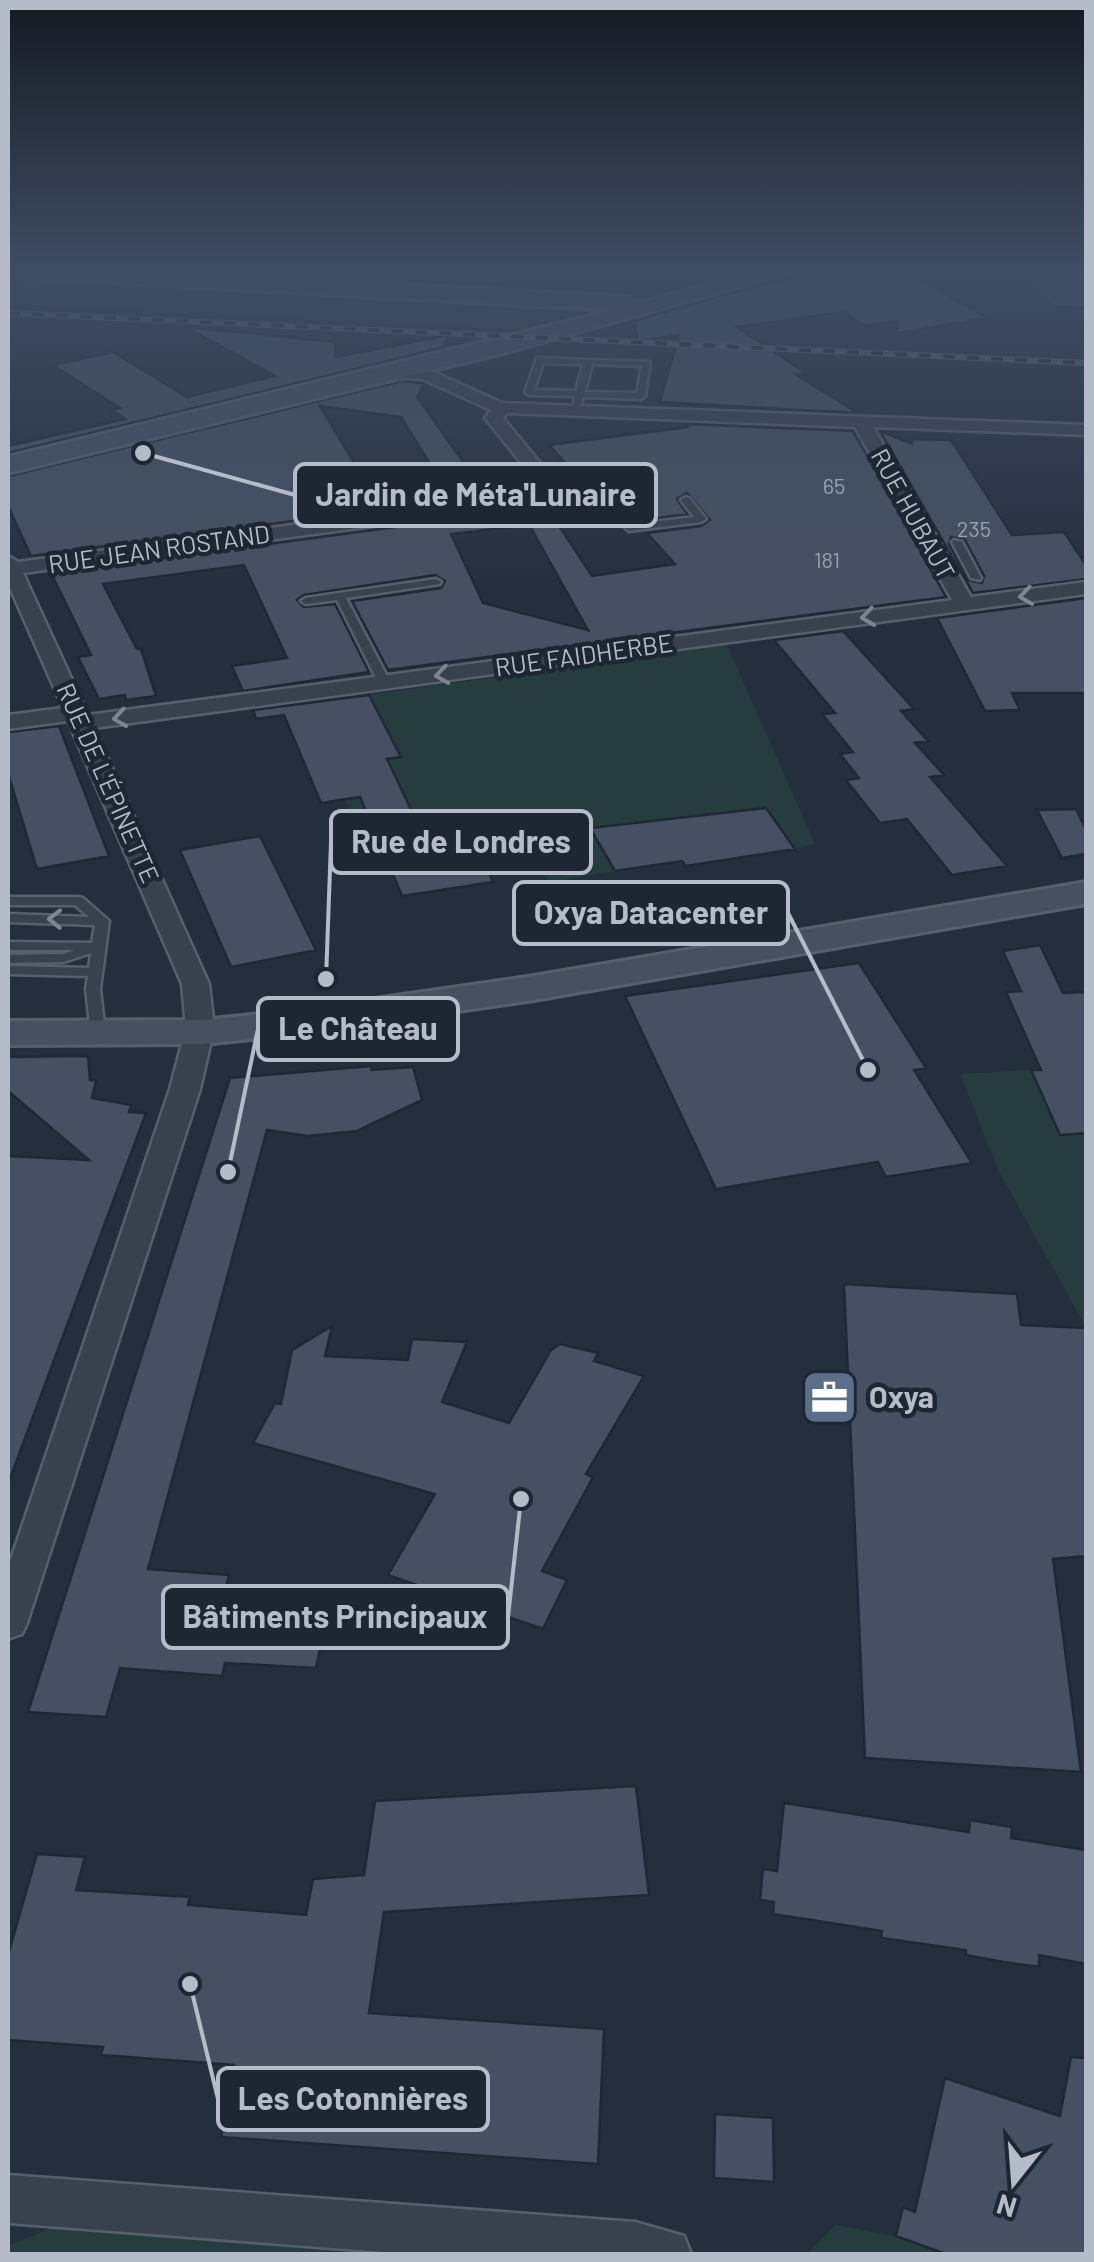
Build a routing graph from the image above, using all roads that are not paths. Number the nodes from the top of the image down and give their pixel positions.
1 (371, 377) edge
2 (438, 377) edge
3 (457, 377) edge
4 (535, 377) edge
5 (584, 377) edge
6 (645, 377) edge
7 (578, 402) junction
8 (497, 408) junction
9 (862, 423) junction
10 (1086, 430) edge
11 (8, 465) edge
12 (550, 495) junction
13 (686, 500) dead end
14 (957, 542) dead end
15 (9, 566) edge
16 (976, 578) dead end
17 (436, 582) dead end
18 (1086, 588) edge
19 (340, 596) junction
20 (979, 599) junction
21 (306, 601) dead end
22 (384, 682) junction
23 (80, 718) junction
24 (8, 722) edge
25 (1086, 876) edge
26 (1086, 893) edge
27 (8, 901) edge
28 (8, 918) edge
29 (102, 920) junction
30 (8, 946) edge
31 (99, 946) junction
32 (8, 959) edge
33 (8, 970) edge
34 (96, 972) junction
35 (8, 1014) edge
36 (203, 1020) junction
37 (98, 1023) junction
38 (8, 1034) edge
39 (18, 1563) edge
40 (8, 1623) edge
41 (8, 2198) edge
42 (666, 2254) edge

1 - 11 street
2 - 8 street
3 - 8 street
4 - 7 lane
5 - 7 lane
6 - 7 lane
7 - 8 street
7 - 9 street
8 - 12 street
9 - 10 street
9 - 20 street, RUE HUBAUT
12 - 13 lane
12 - 15 street, RUE JEAN ROSTAND
14 - 16 lane
15 - 23 street, RUE DE L'ÉPINETTE
17 - 19 lane
18 -> 20 street, RUE FAIDHERBE
19 - 21 lane
19 - 22 lane
20 -> 22 street, RUE FAIDHERBE
22 -> 23 street, RUE FAIDHERBE
23 - 24 street, RUE FAIDHERBE
23 - 36 street, RUE DE L'ÉPINETTE
25 - 36 street
26 - 36 street
27 - 29 lane
29 -> 28 lane
29 - 31 lane
30 - 31 lane
31 - 32 lane
31 - 34 lane
33 - 34 lane
34 - 37 lane
35 - 37 street
36 - 37 street
36 - 39 street
37 - 38 street
39 - 40 street
41 - 42 street

